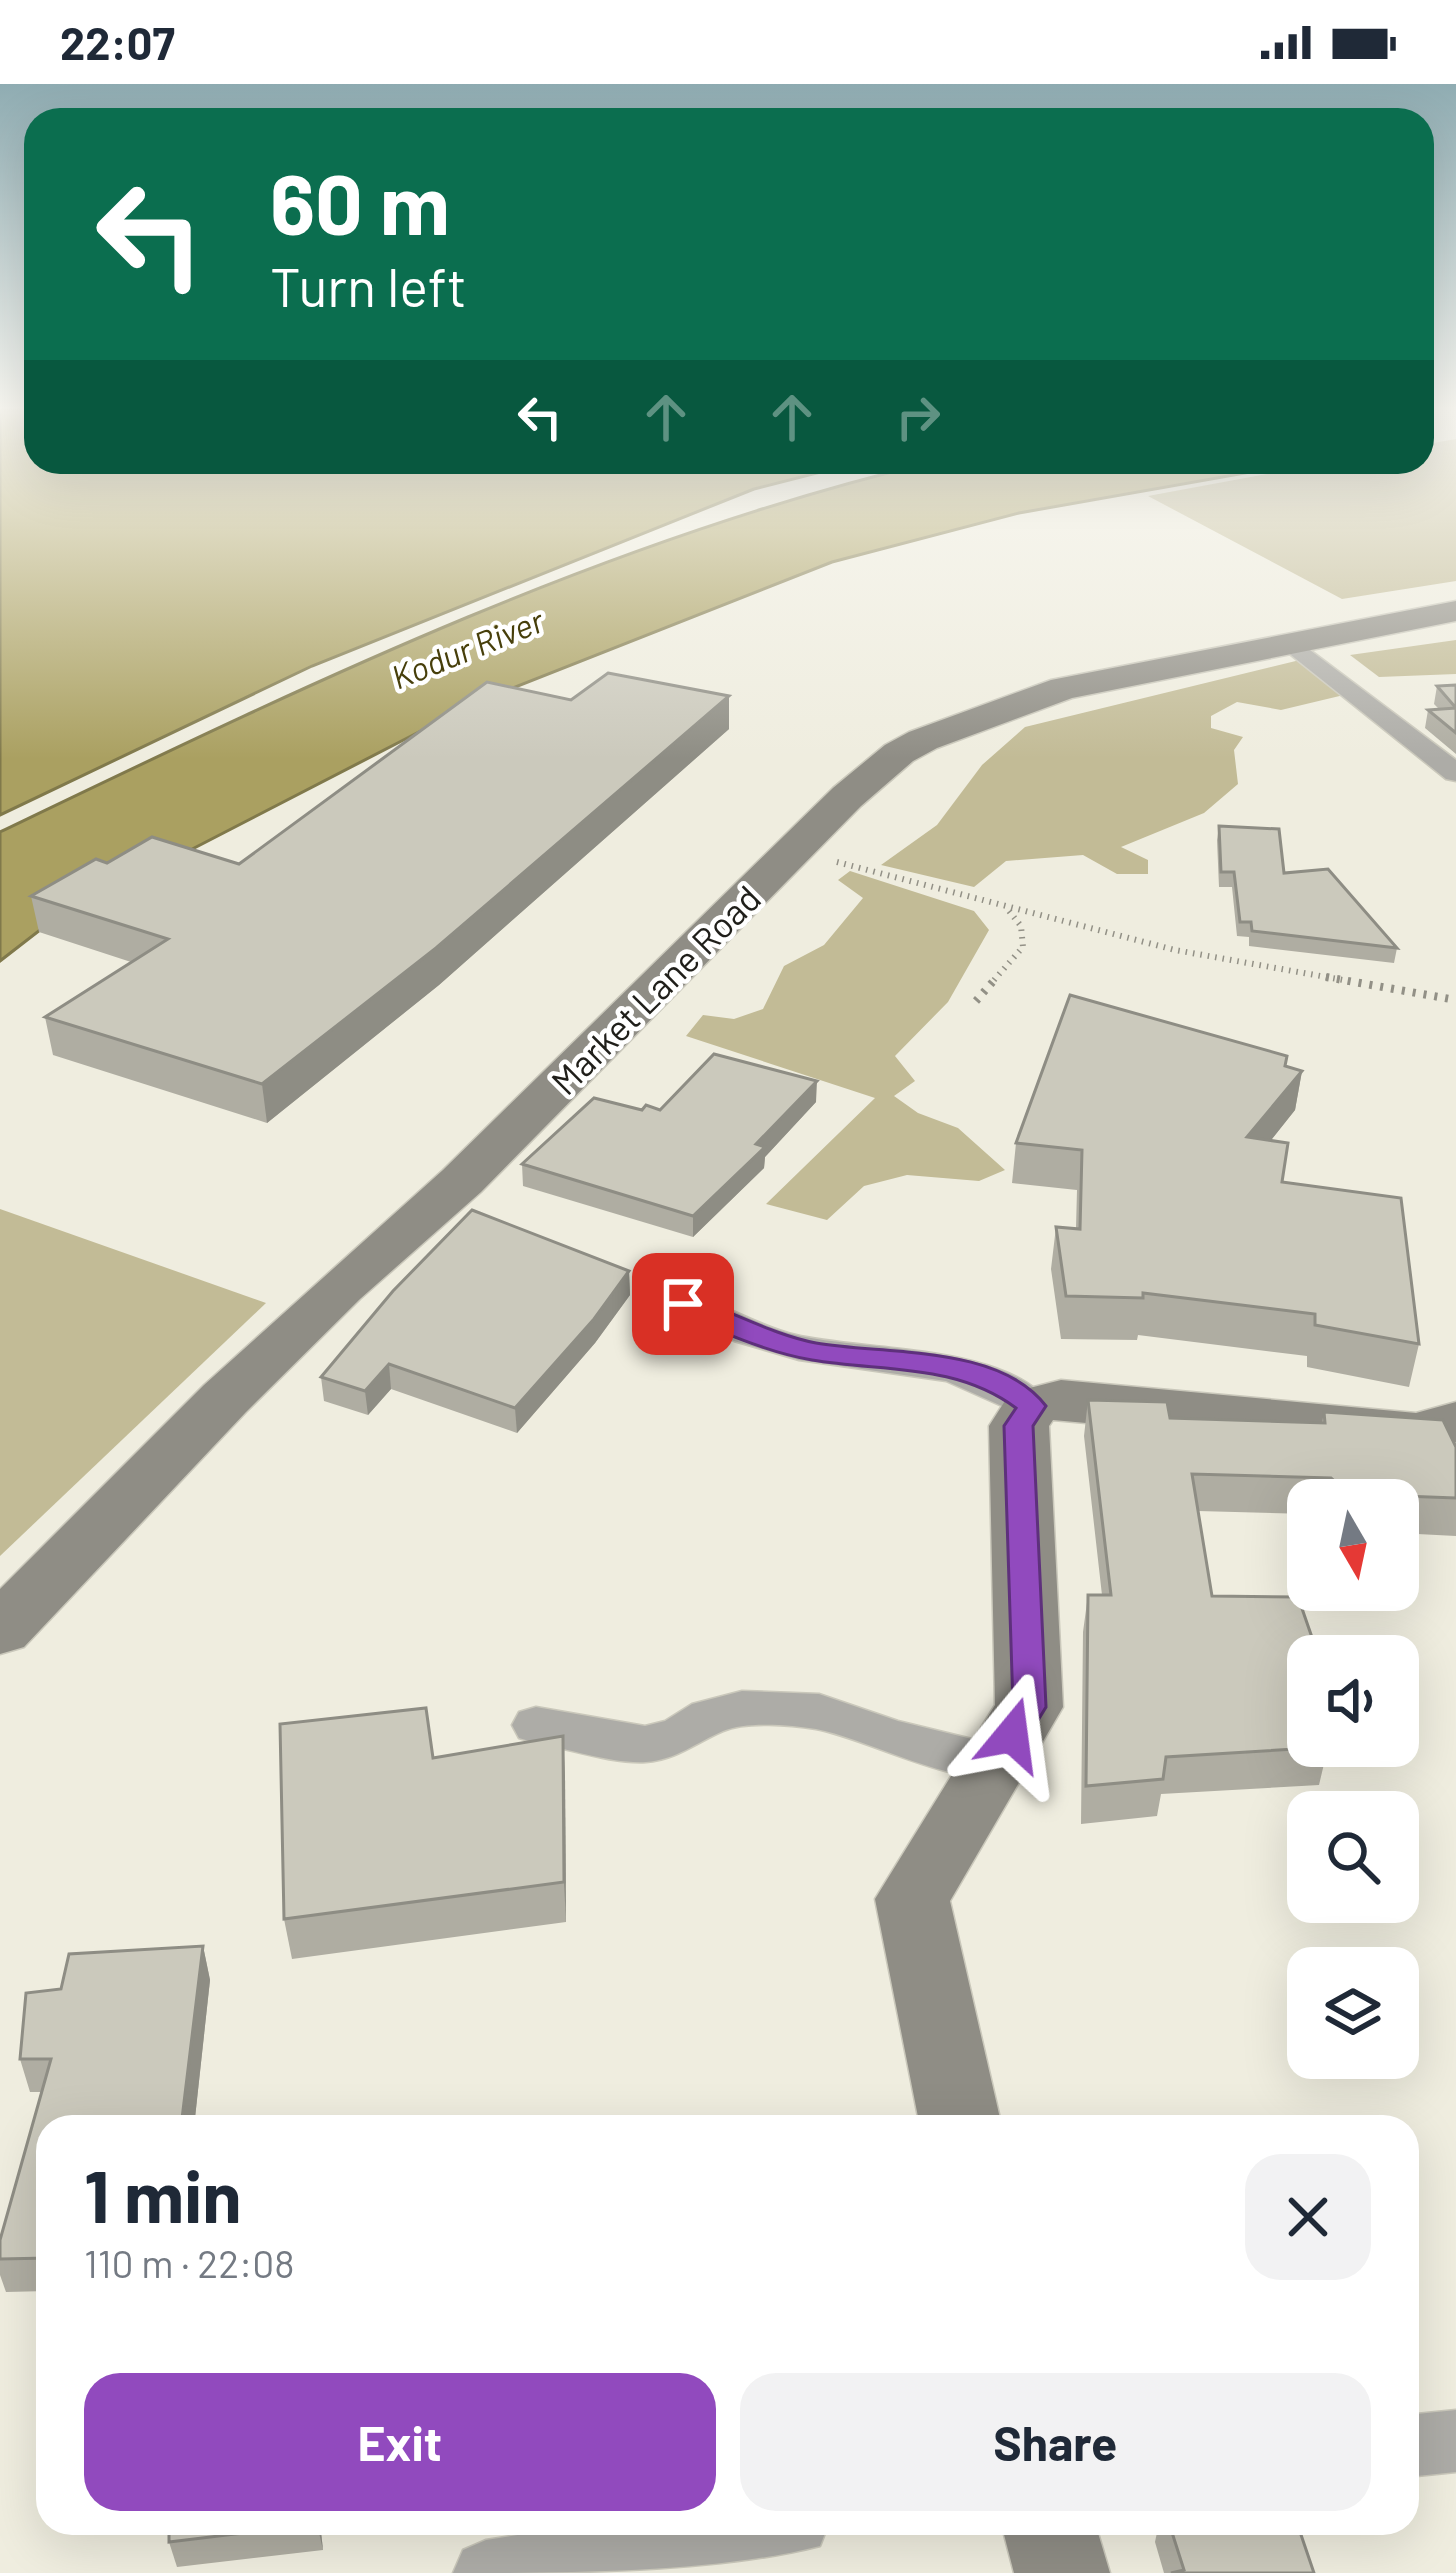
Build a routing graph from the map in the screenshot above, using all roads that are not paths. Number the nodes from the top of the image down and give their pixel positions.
1 (1456, 611) edge
2 (1290, 642) junction
3 (1456, 772) edge
4 (683, 1304) dead end
5 (1031, 1406) junction
6 (1456, 1421) edge
7 (0, 1630) edge
8 (536, 1725) dead end
9 (995, 1762) junction
10 (958, 2115) edge
11 (1456, 2440) edge
12 (1419, 2445) edge
13 (722, 2535) edge
14 (1051, 2535) edge
15 (486, 2573) edge
16 (1062, 2573) edge

1 - 2 main road, Market Lane Road
2 - 3 street
2 - 7 main road, Market Lane Road
4 - 5 street
5 - 6 main road
5 - 9 main road
8 - 9 street
9 - 10 main road
11 - 12 street
13 - 15 street
14 - 16 main road

